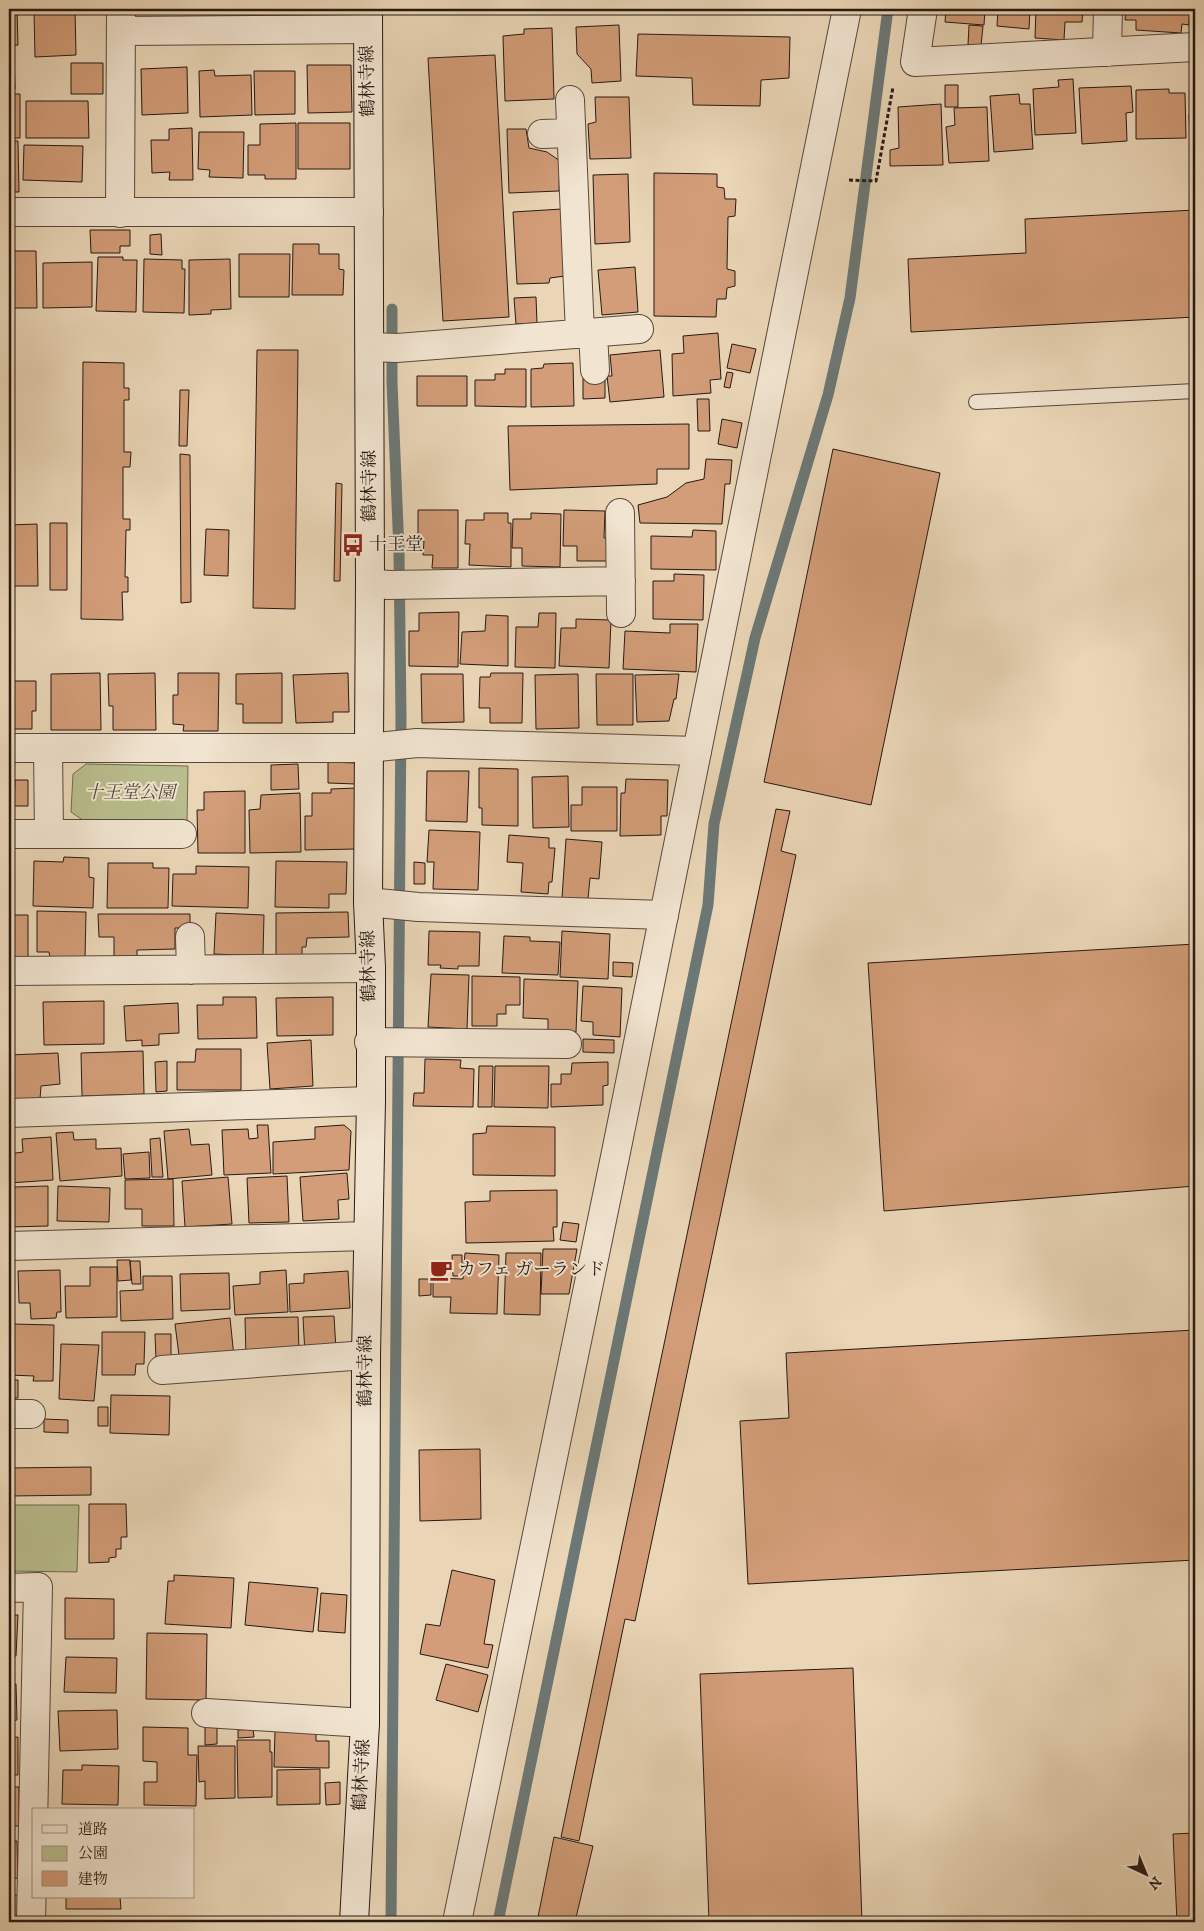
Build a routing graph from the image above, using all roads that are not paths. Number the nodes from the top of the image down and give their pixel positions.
1 (848, 9) edge
2 (923, 9) edge
3 (1108, 9) edge
4 (368, 19) edge
5 (121, 20) edge
6 (1195, 47) edge
7 (1107, 52) junction
8 (570, 100) dead end
9 (571, 133) junction
10 (542, 134) dead end
11 (9, 212) edge
12 (370, 212) junction
13 (120, 213) junction
14 (639, 330) dead end
15 (586, 334) junction
16 (385, 348) junction
17 (595, 370) dead end
18 (1195, 391) edge
19 (976, 402) dead end
20 (620, 513) dead end
21 (621, 581) junction
22 (391, 584) junction
23 (621, 613) dead end
24 (379, 747) junction
25 (9, 748) edge
26 (48, 749) junction
27 (697, 752) junction
28 (9, 834) edge
29 (48, 834) junction
30 (182, 834) dead end
31 (393, 904) junction
32 (664, 915) junction
33 (190, 937) dead end
34 (371, 968) junction
35 (191, 970) junction
36 (9, 971) edge
37 (390, 1043) junction
38 (567, 1044) dead end
39 (371, 1102) junction
40 (9, 1113) edge
41 (368, 1236) junction
42 (9, 1246) edge
43 (366, 1355) junction
44 (162, 1370) dead end
45 (9, 1588) edge
46 (206, 1713) dead end
47 (365, 1723) junction
48 (34, 1808) edge
49 (32, 1898) edge
50 (32, 1922) edge
51 (354, 1922) edge
52 (457, 1922) edge

1 - 27 street
2 - 7 street
3 - 7 street
4 - 5 street
4 - 12 street, 鶴林寺線
5 - 13 street
6 - 7 street
8 - 9 street
9 - 10 street
9 - 15 street
11 - 13 street
12 - 13 street
12 - 16 street, 鶴林寺線
14 - 15 street
15 - 16 street
15 - 17 street
16 - 22 street, 鶴林寺線
18 - 19 lane
20 - 21 street
21 - 22 street
21 - 23 street
22 - 24 street, 鶴林寺線
24 - 26 street
24 - 27 street
24 - 31 street, 鶴林寺線
25 - 26 street
26 - 29 street
27 - 32 street
28 - 29 street
29 - 30 street
31 - 32 street
31 - 34 street, 鶴林寺線
32 - 52 street
33 - 35 street
34 - 35 street
34 - 37 street, 鶴林寺線
35 - 36 street
37 - 38 street
37 - 39 street, 鶴林寺線
39 - 40 street
39 - 41 street, 鶴林寺線
41 - 42 street
41 - 43 street, 鶴林寺線
43 - 44 street
43 - 47 street, 鶴林寺線
45 - 48 street
46 - 47 street
47 - 51 street, 鶴林寺線
49 - 50 street

